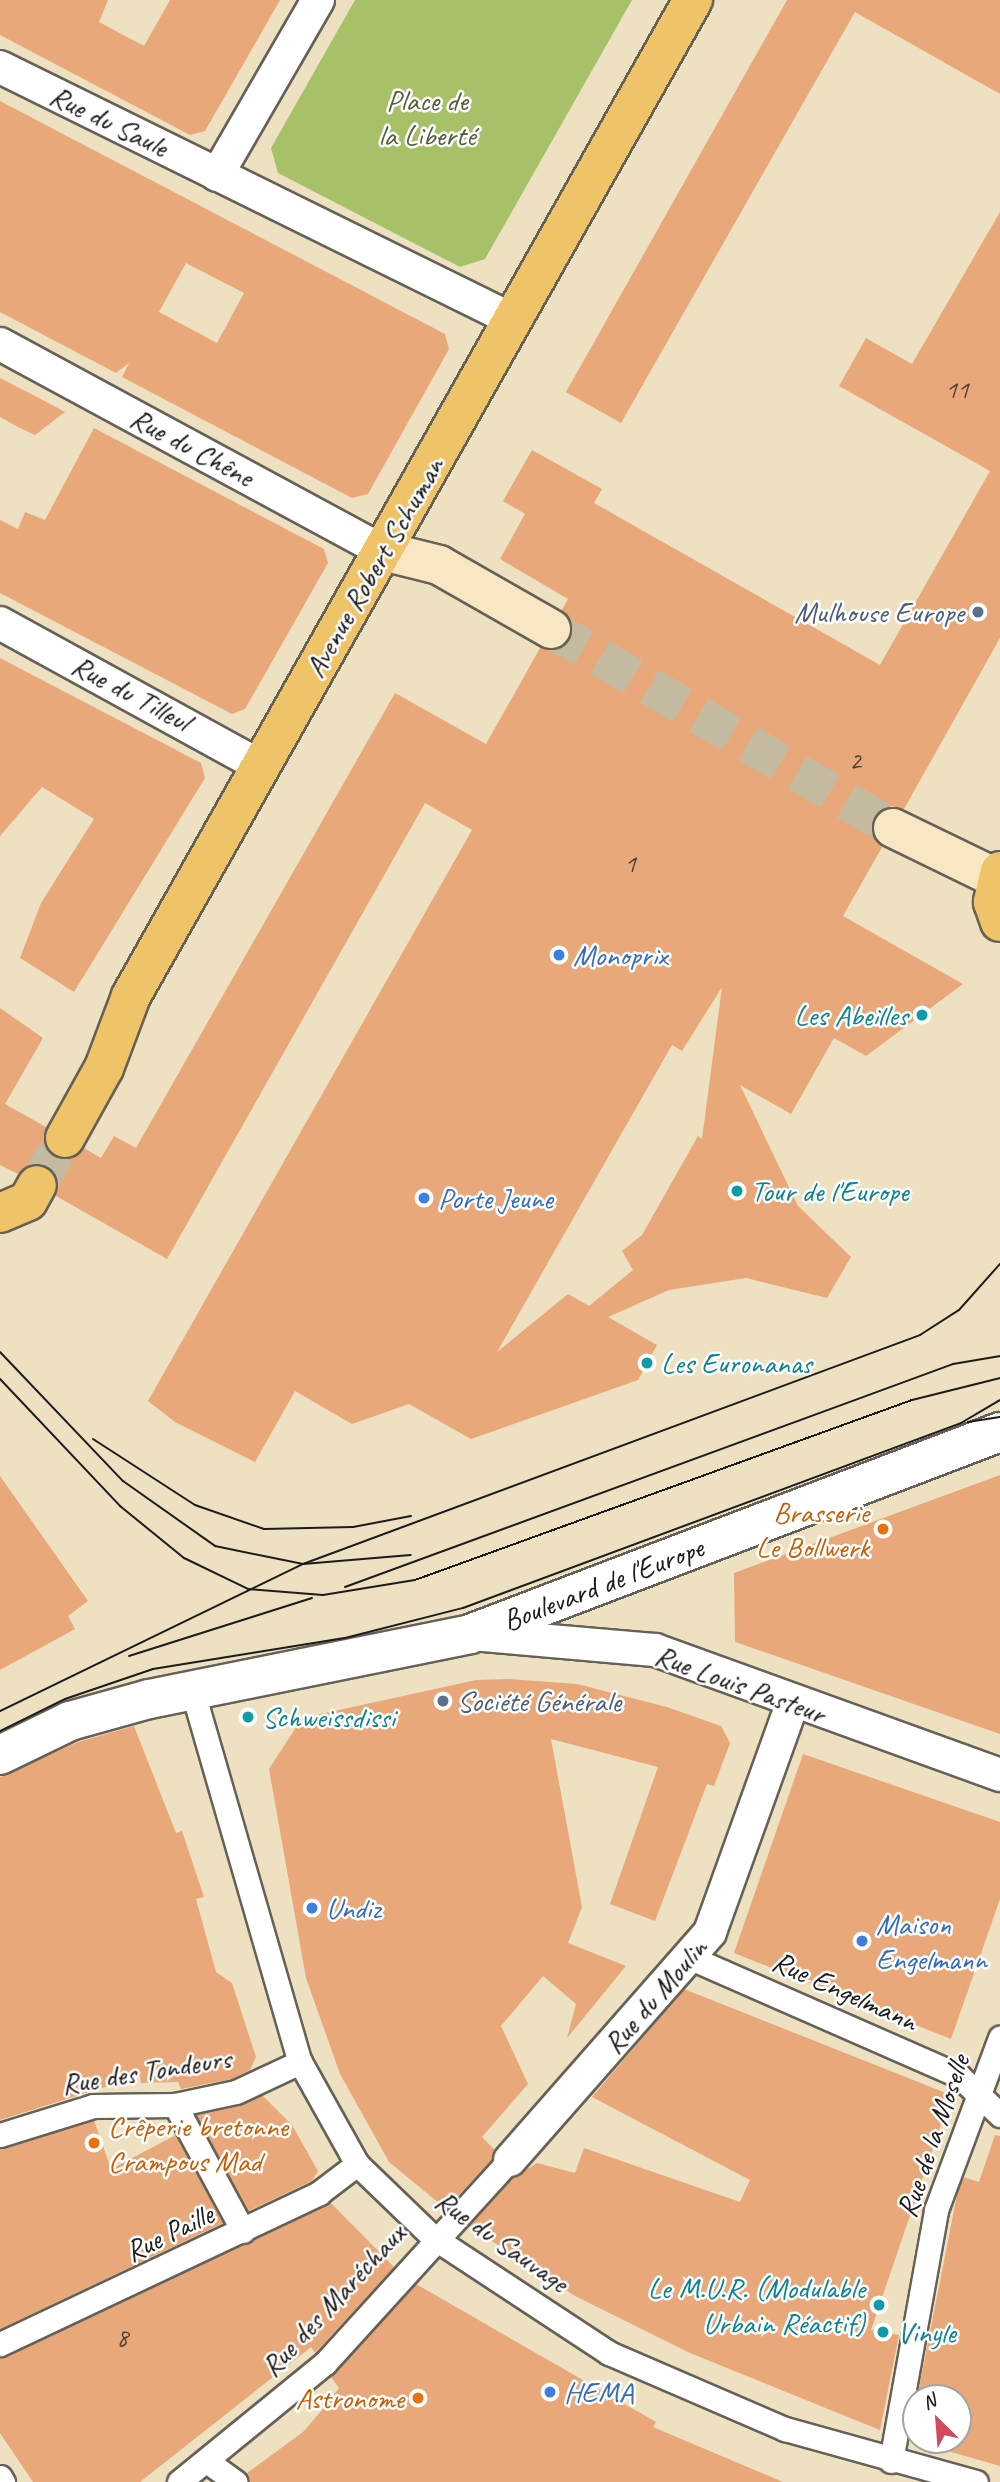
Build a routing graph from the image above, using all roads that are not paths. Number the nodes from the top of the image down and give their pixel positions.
1 (318, 0) edge
2 (693, 0) edge
3 (0, 67) edge
4 (217, 175) junction
5 (513, 320) junction
6 (0, 344) edge
7 (383, 551) junction
8 (0, 623) edge
9 (551, 629) tunnel mouth
10 (260, 766) junction
11 (893, 828) tunnel mouth
12 (999, 875) edge
13 (1000, 922) edge
14 (65, 1138) tunnel mouth
15 (1000, 1432) edge
16 (470, 1634) junction
17 (191, 1689) junction
18 (792, 1703) junction
19 (0, 1755) edge
20 (1000, 1775) edge
21 (691, 1958) junction
22 (1000, 2038) edge
23 (300, 2062) junction
24 (981, 2097) junction
25 (174, 2105) junction
26 (1000, 2115) edge
27 (0, 2135) edge
28 (510, 2160) joint
29 (357, 2164) junction
30 (243, 2231) junction
31 (434, 2238) junction
32 (0, 2344) edge
33 (891, 2461) junction
34 (208, 2462) junction
35 (0, 2477) edge
36 (3, 2482) edge
37 (179, 2482) edge
38 (236, 2482) edge
39 (975, 2482) edge

1 - 4 street
2 - 5 main road, Avenue Robert Schuman
3 - 4 street, Rue du Saule
4 - 5 street
5 - 7 main road, Avenue Robert Schuman
6 - 7 street, Rue du Chêne
7 - 9 main road
7 - 10 main road, Avenue Robert Schuman
8 - 10 street, Rue du Tilleul
10 - 14 main road, Avenue Robert Schuman
11 - 12 main road
12 - 13 main road
15 - 16 street, Boulevard de l'Europe
16 - 17 street, Boulevard de l'Europe
16 - 18 street, Rue Louis Pasteur
17 - 19 street, Boulevard de l'Europe
17 - 23 street, Rue du Sauvage
18 - 20 street, Rue Louis Pasteur
18 - 21 street, Rue du Moulin
21 - 24 street, Rue Engelmann
21 - 28 street, Rue du Moulin
22 - 24 street, Rue de la Moselle
23 - 25 street, Rue des Tondeurs
23 - 29 street, Rue du Sauvage
24 - 26 street, Rue Engelmann
24 - 33 street, Rue de la Moselle
25 - 27 street, Rue des Tondeurs
25 - 30 street
28 - 31 street, Rue du Moulin
29 - 30 street, Rue Paille
29 - 31 street, Rue du Sauvage
30 - 32 street, Rue Paille
31 - 33 street, Rue du Sauvage
31 - 34 street, Rue des Maréchaux
33 - 39 street, Rue du Sauvage
34 - 37 street, Rue des Maréchaux
34 - 38 street
35 - 36 street

